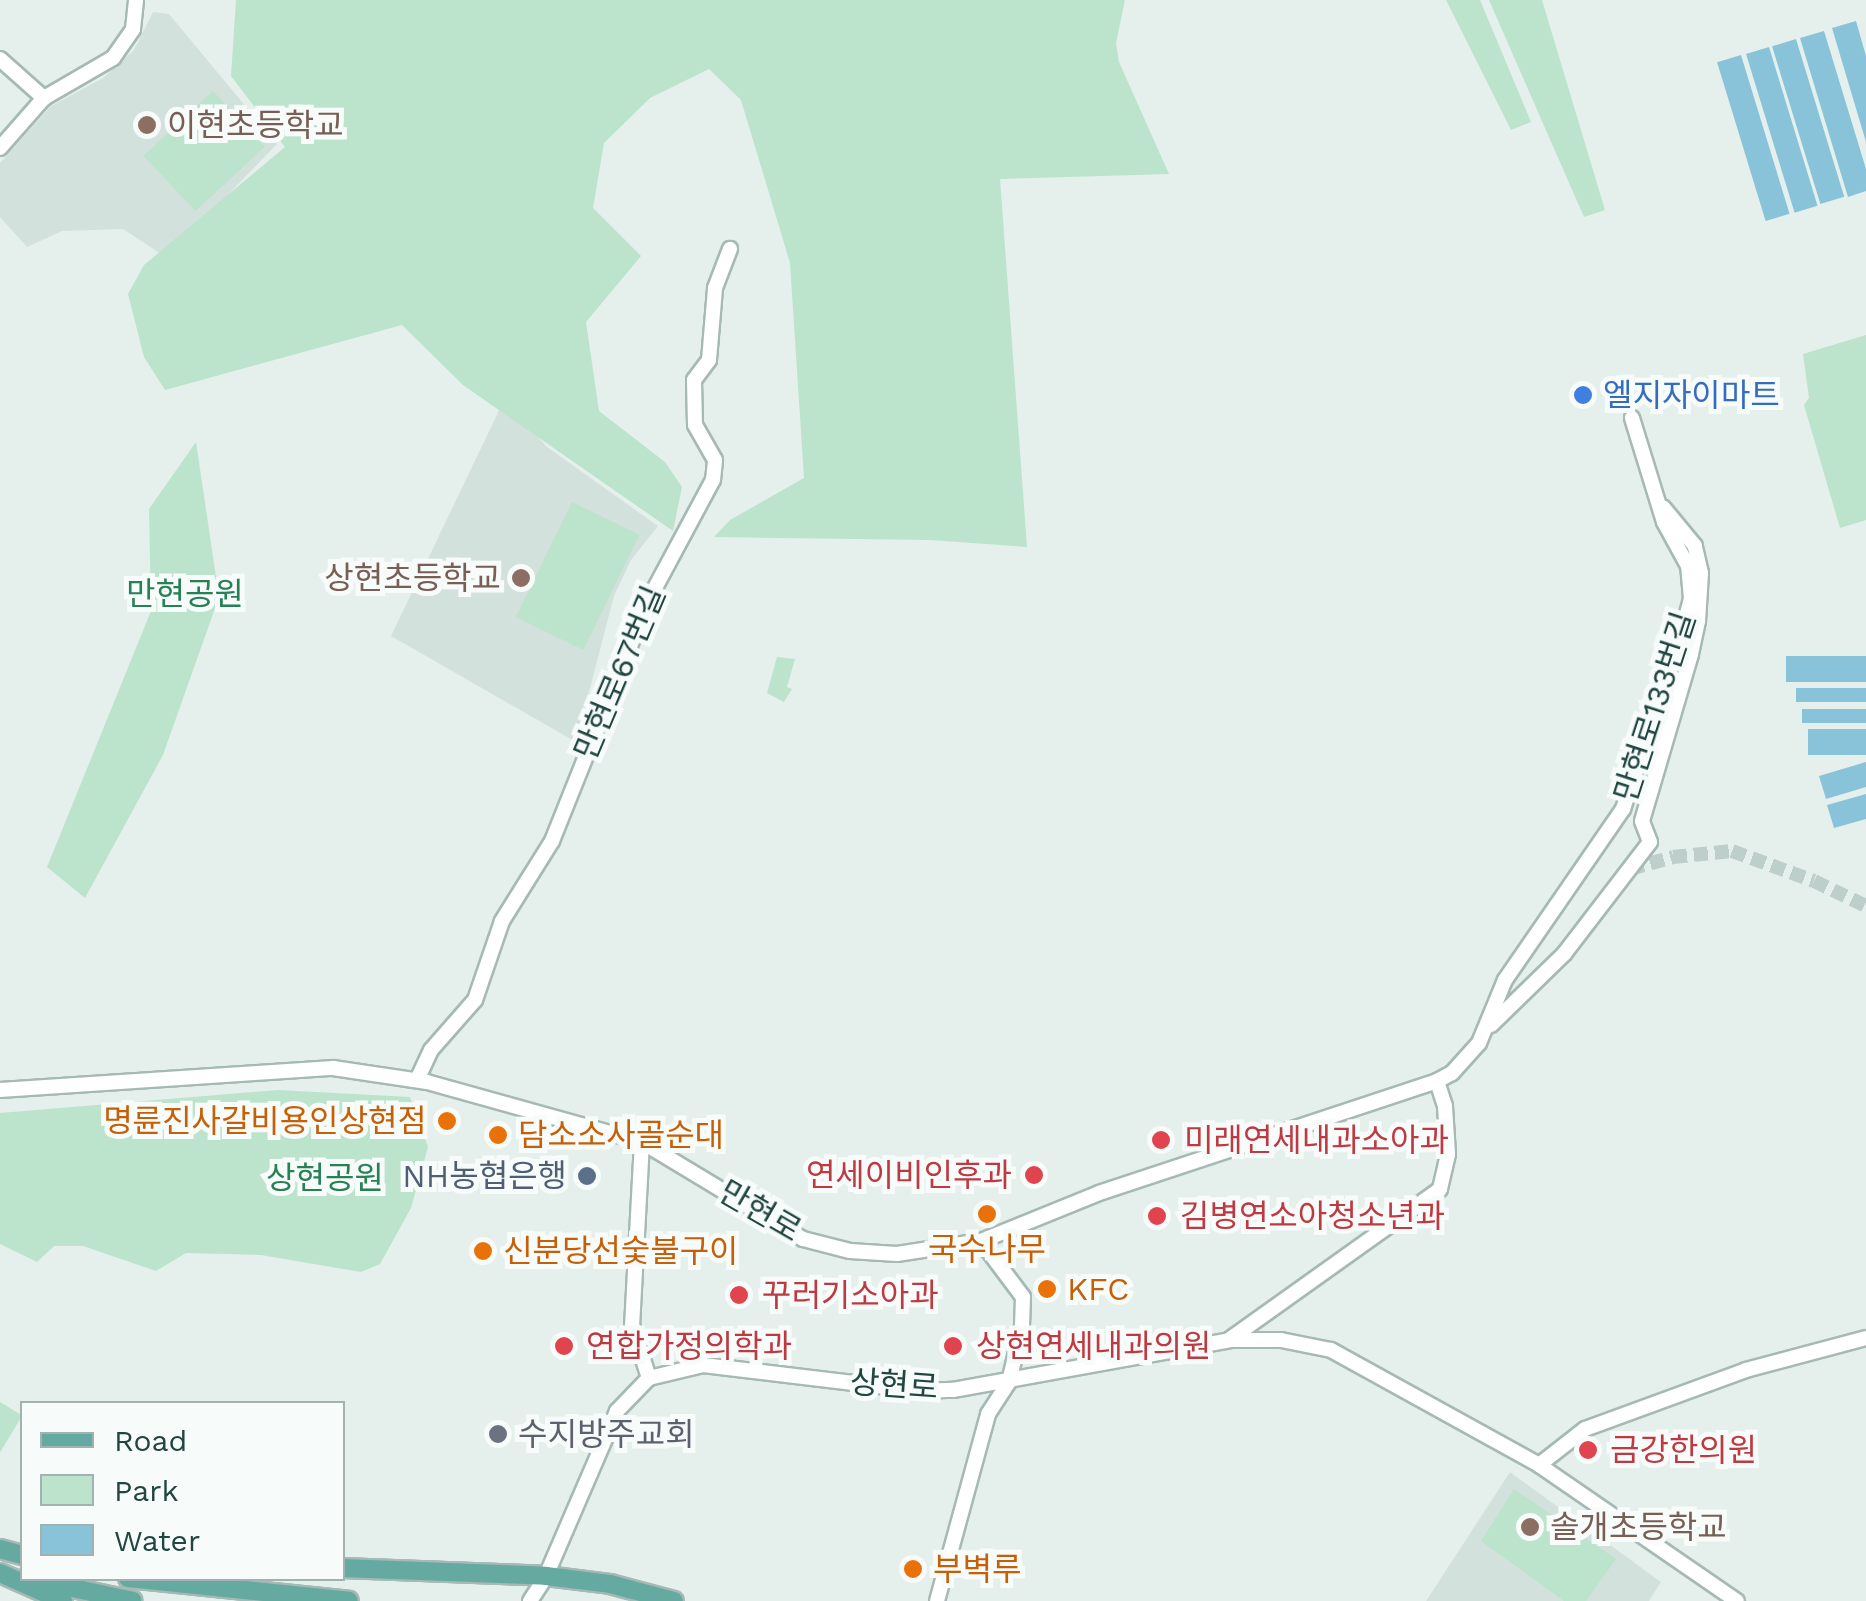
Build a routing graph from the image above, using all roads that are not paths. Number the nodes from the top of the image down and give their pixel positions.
1 (136, 0) edge
2 (0, 59) edge
3 (44, 98) junction
4 (0, 148) edge
5 (730, 249) dead end
6 (1632, 418) dead end
7 (1657, 501) junction
8 (1487, 1029) junction
9 (416, 1080) junction
10 (1437, 1081) junction
11 (0, 1090) edge
12 (642, 1142) junction
13 (981, 1240) junction
14 (1866, 1338) edge
15 (1230, 1340) junction
16 (648, 1378) junction
17 (1009, 1382) junction
18 (1539, 1465) junction
19 (345, 1568) edge
20 (0, 1573) edge
21 (546, 1576) junction
22 (38, 1581) edge
23 (157, 1581) edge
24 (530, 1600) edge
25 (64, 1601) edge
26 (133, 1601) edge
27 (349, 1601) edge
28 (674, 1601) edge
29 (937, 1601) edge
30 (1738, 1601) edge

1 - 3 street
2 - 3 street
3 - 4 street
5 - 9 street, 만현로67번길
6 - 7 street, 만현로133번길
7 - 8 street, 만현로133번길
7 - 8 street
8 - 10 street, 만현로
9 - 11 street, 만현로
9 - 12 street, 만현로
10 - 13 street, 만현로
10 - 15 street
12 - 13 street, 만현로
12 - 16 street
13 - 17 street
14 - 18 street
15 - 17 street, 상현로
15 - 18 street, 상현로
16 - 17 street, 상현로
16 - 21 street
17 - 29 street
18 - 30 street, 상현로
19 - 21 main road
20 - 25 main road
21 - 24 street
21 - 28 main road
22 - 26 main road
23 - 27 main road

